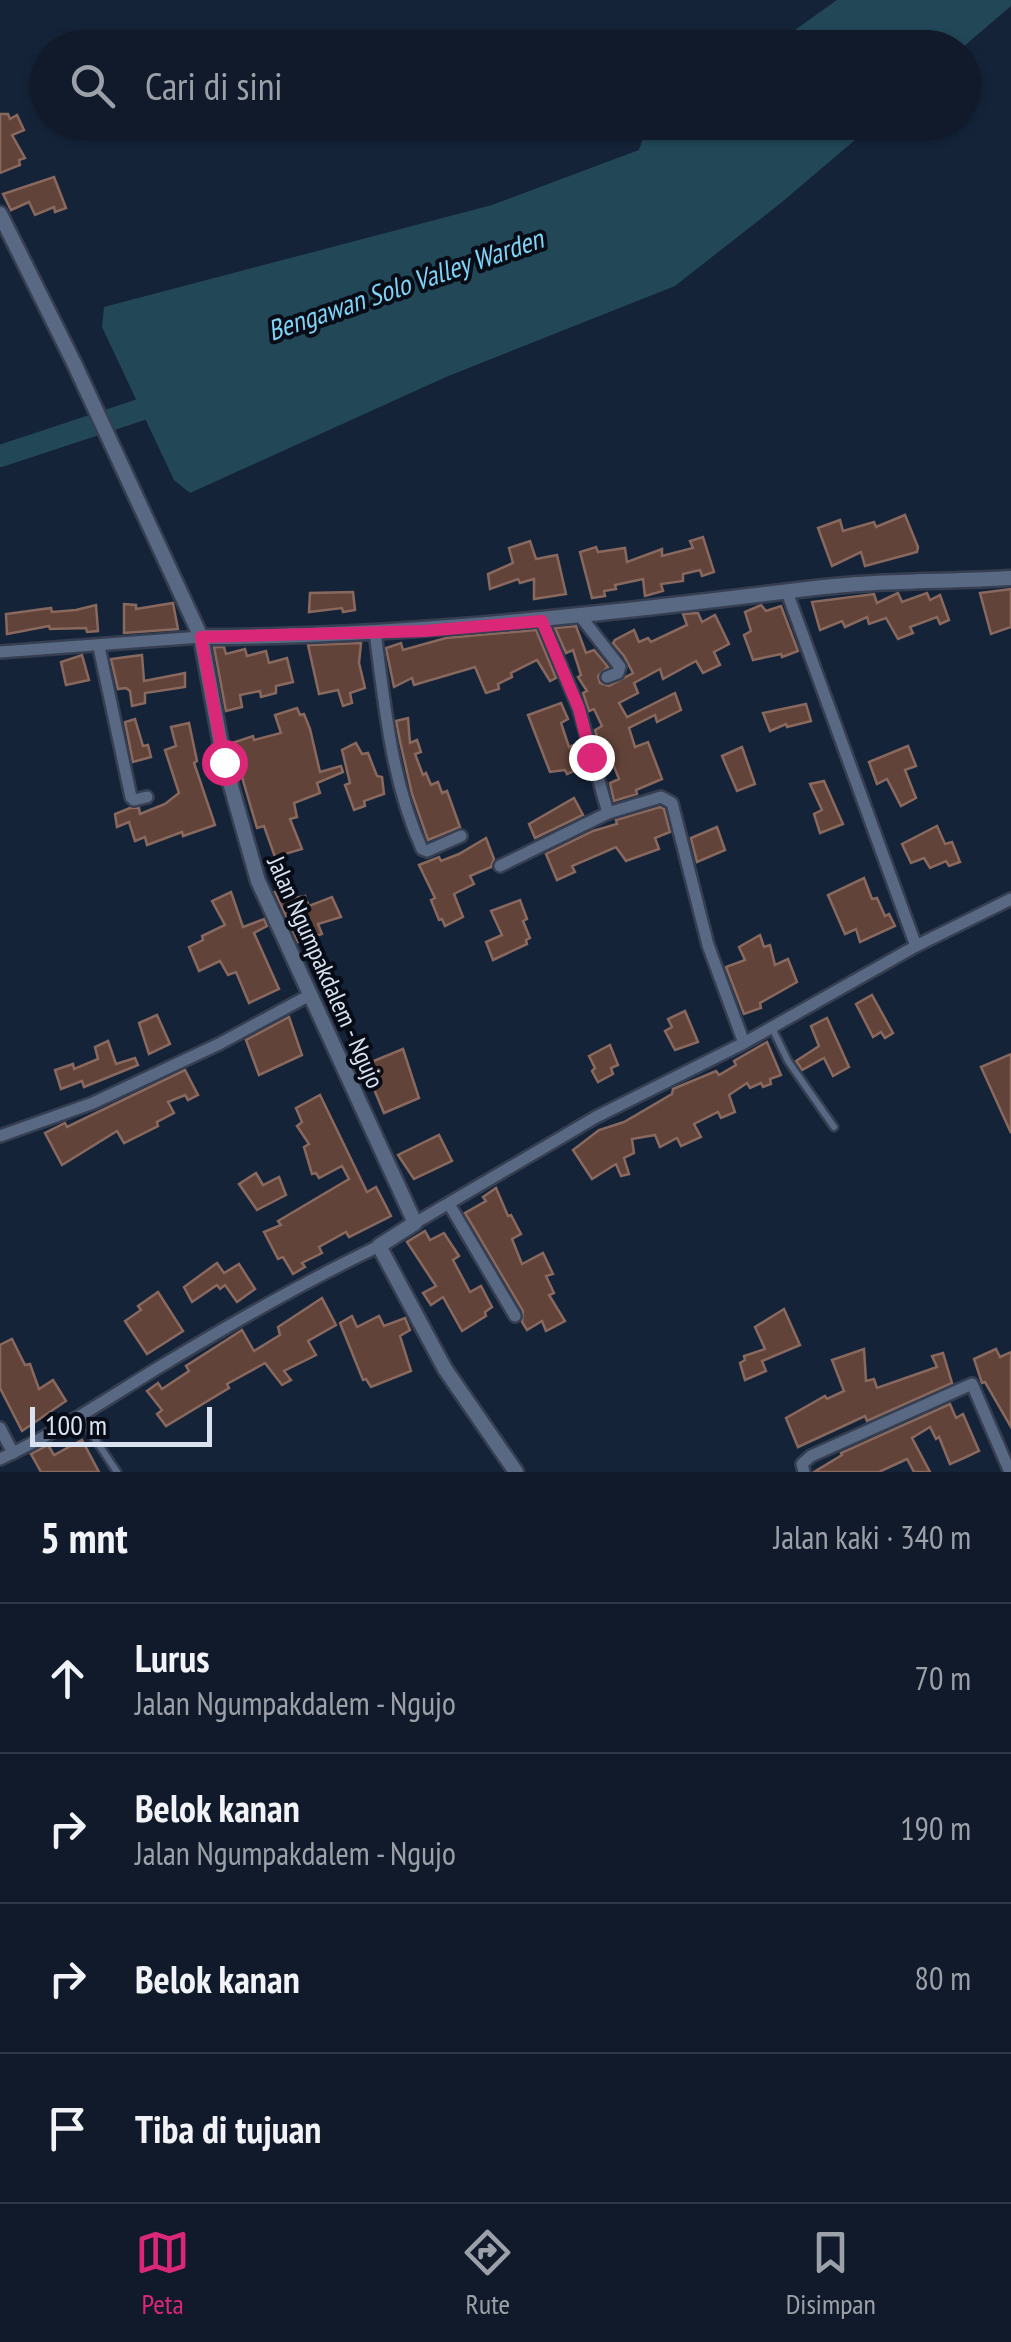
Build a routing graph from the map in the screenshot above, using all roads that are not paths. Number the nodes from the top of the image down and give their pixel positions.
1 (0, 214) edge
2 (1011, 578) edge
3 (787, 592) junction
4 (581, 618) junction
5 (542, 621) junction
6 (375, 632) junction
7 (201, 637) junction
8 (99, 647) junction
9 (0, 652) edge
10 (607, 677) dead end
11 (147, 796) dead end
12 (608, 813) junction
13 (461, 836) dead end
14 (500, 866) dead end
15 (1011, 899) edge
16 (916, 946) junction
17 (308, 996) junction
18 (772, 1028) junction
19 (744, 1043) junction
20 (834, 1127) dead end
21 (0, 1136) edge
22 (449, 1204) junction
23 (415, 1223) junction
24 (378, 1246) junction
25 (515, 1316) dead end
26 (81, 1418) junction
27 (0, 1428) edge
28 (13, 1453) junction
29 (0, 1459) edge
30 (116, 1472) edge
31 (516, 1472) edge
32 (804, 1472) edge
33 (1010, 1472) edge

1 - 7 street, Jalan Ngumpakdalem - Ngujo
2 - 3 street
3 - 4 street
3 - 16 street
4 - 5 street
4 - 10 street
5 - 6 street
5 - 12 street
6 - 7 street
6 - 13 street
7 - 8 street
7 - 17 street, Jalan Ngumpakdalem - Ngujo
8 - 9 street
8 - 11 street
12 - 14 street
12 - 19 street
15 - 16 street
16 - 18 street
17 - 21 street
17 - 23 street, Jalan Ngumpakdalem - Ngujo
18 - 19 street
18 - 20 lane
19 - 22 street
22 - 23 street
22 - 25 street
23 - 24 street
24 - 26 street
24 - 31 street
26 - 28 street
26 - 30 lane
27 - 28 street
28 - 29 street
32 - 33 street

